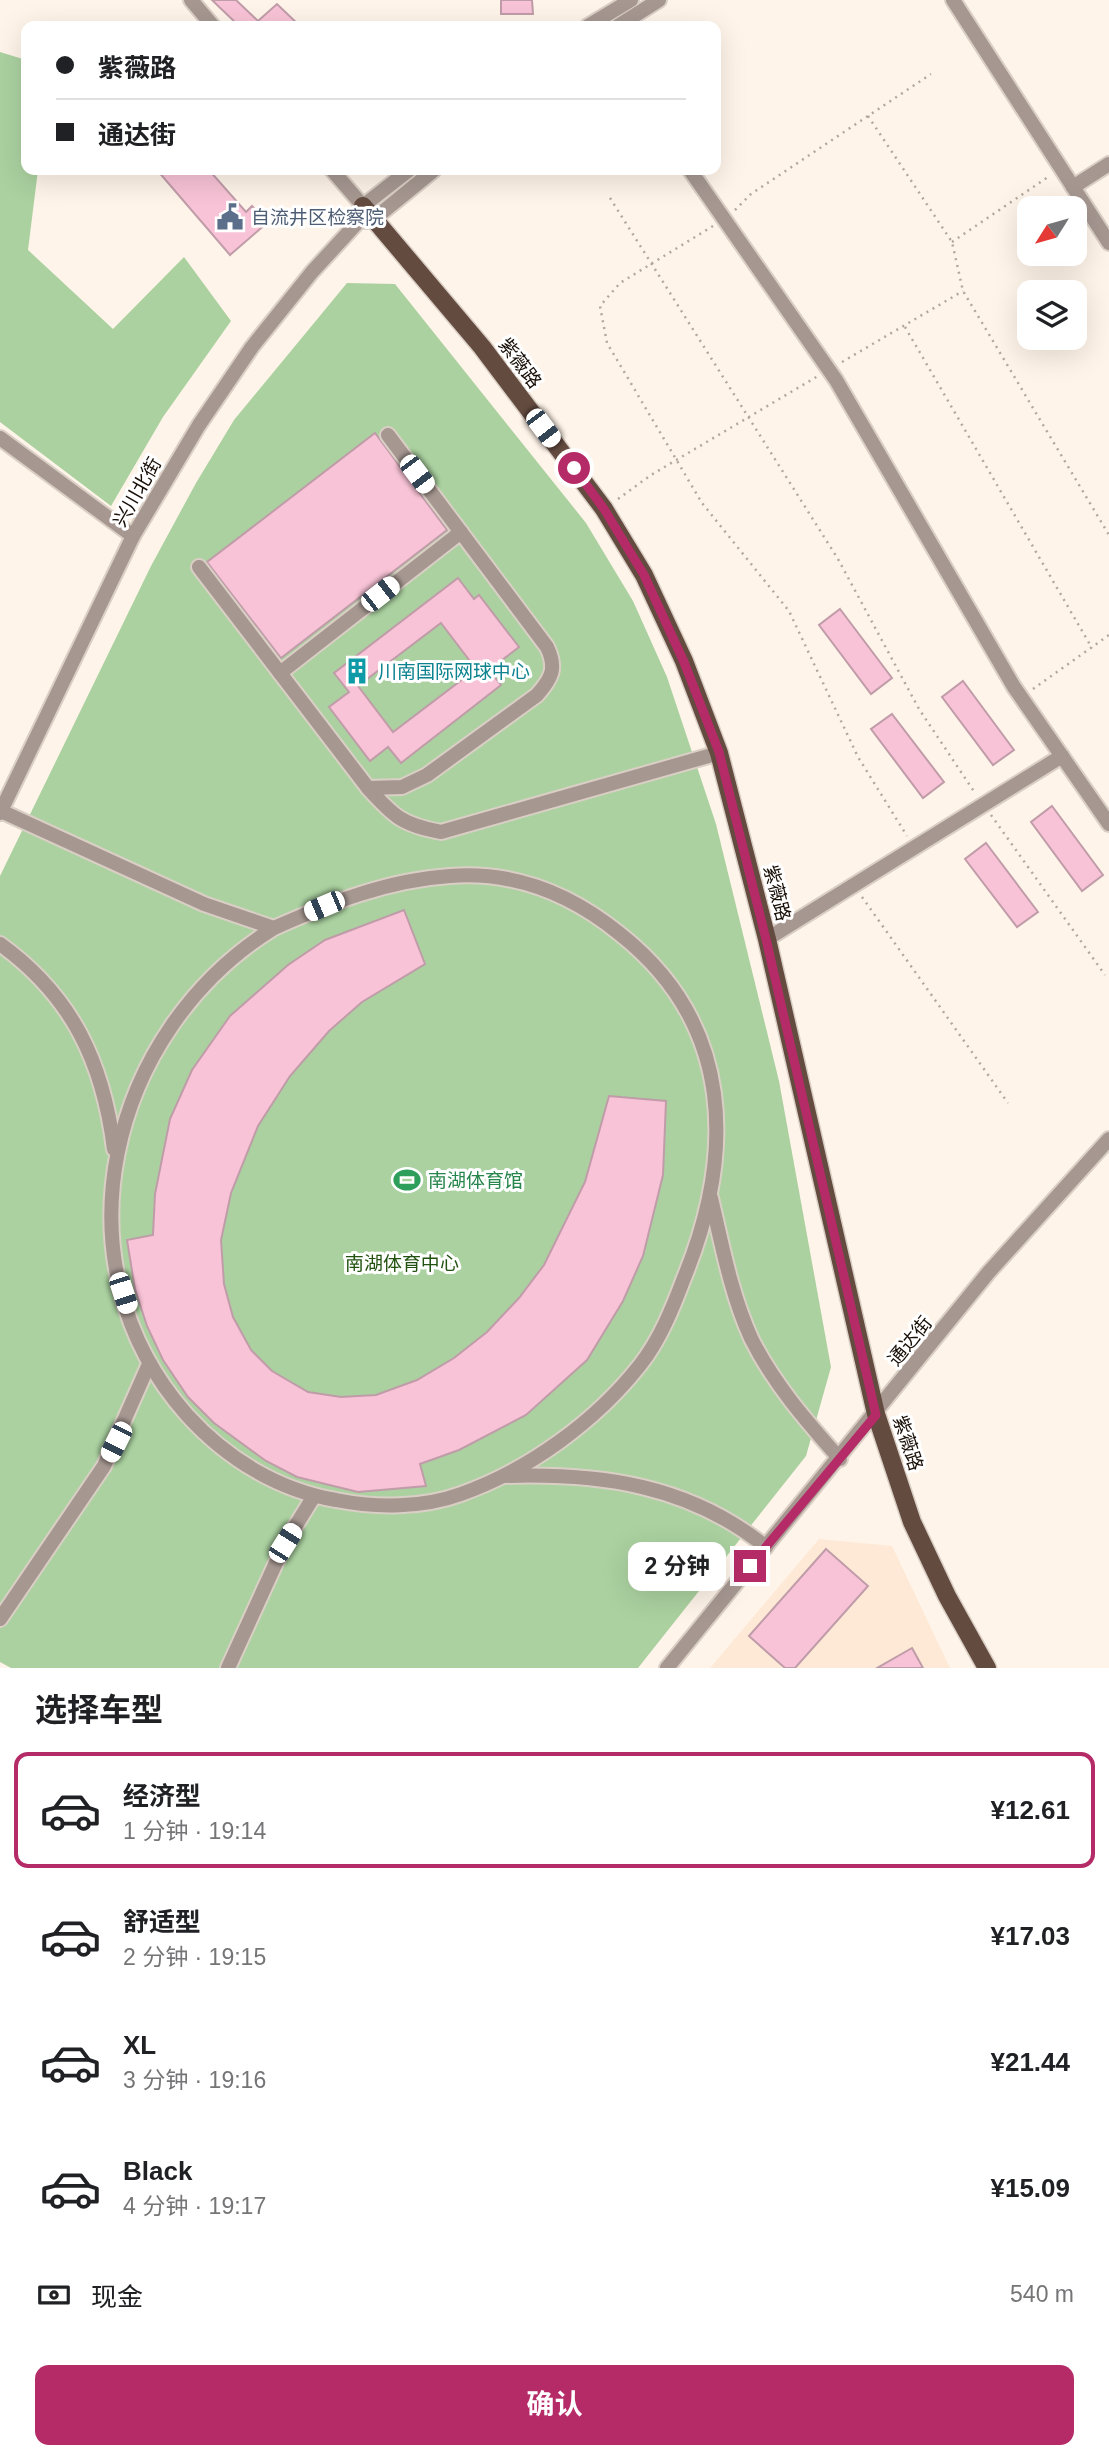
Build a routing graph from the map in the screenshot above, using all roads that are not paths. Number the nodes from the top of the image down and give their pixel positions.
1 (191, 0) edge
2 (631, 0) edge
3 (660, 0) edge
4 (953, 0) edge
5 (208, 21) edge
6 (596, 21) edge
7 (626, 21) edge
8 (1109, 164) edge
9 (336, 175) edge
10 (404, 175) edge
11 (426, 175) edge
12 (693, 175) edge
13 (1073, 187) junction
14 (365, 216) junction
15 (1109, 243) edge
16 (388, 435) dead end
17 (0, 438) edge
18 (461, 532) junction
19 (132, 536) junction
20 (199, 567) dead end
21 (280, 673) junction
22 (719, 752) junction
23 (1062, 757) junction
24 (368, 788) junction
25 (0, 812) edge
26 (1109, 824) edge
27 (274, 928) junction
28 (766, 939) junction
29 (0, 944) edge
30 (1109, 1139) edge
31 (115, 1160) junction
32 (710, 1197) junction
33 (149, 1364) junction
34 (876, 1415) junction
35 (840, 1460) junction
36 (500, 1477) junction
37 (314, 1496) junction
38 (766, 1547) junction
39 (0, 1619) edge
40 (228, 1668) edge
41 (667, 1668) edge
42 (988, 1668) edge

1 - 5 street
2 - 6 street
3 - 7 street
4 - 13 street
8 - 13 street
9 - 14 street
10 - 14 street
11 - 14 street
12 - 23 street
13 - 15 street
14 - 19 street, 兴川北街
14 - 22 main road, 紫薇路
16 - 18 street
17 - 19 street
18 - 21 street
18 - 24 street
19 - 25 street, 兴川北街
20 - 21 street
21 - 24 street
22 - 24 street
22 - 28 main road, 紫薇路
23 - 26 street
23 - 28 street
25 - 27 street
27 - 31 street
27 - 32 street
28 - 34 main road, 紫薇路
29 - 31 street
30 - 34 street, 通达街
31 - 33 street
32 - 35 street
32 - 36 street
33 - 37 street
33 - 39 street
34 - 35 street, 通达街
34 - 42 main road, 紫薇路
35 - 38 street, 通达街
36 - 37 street
36 - 38 street
37 - 40 street
38 - 41 street, 通达街

